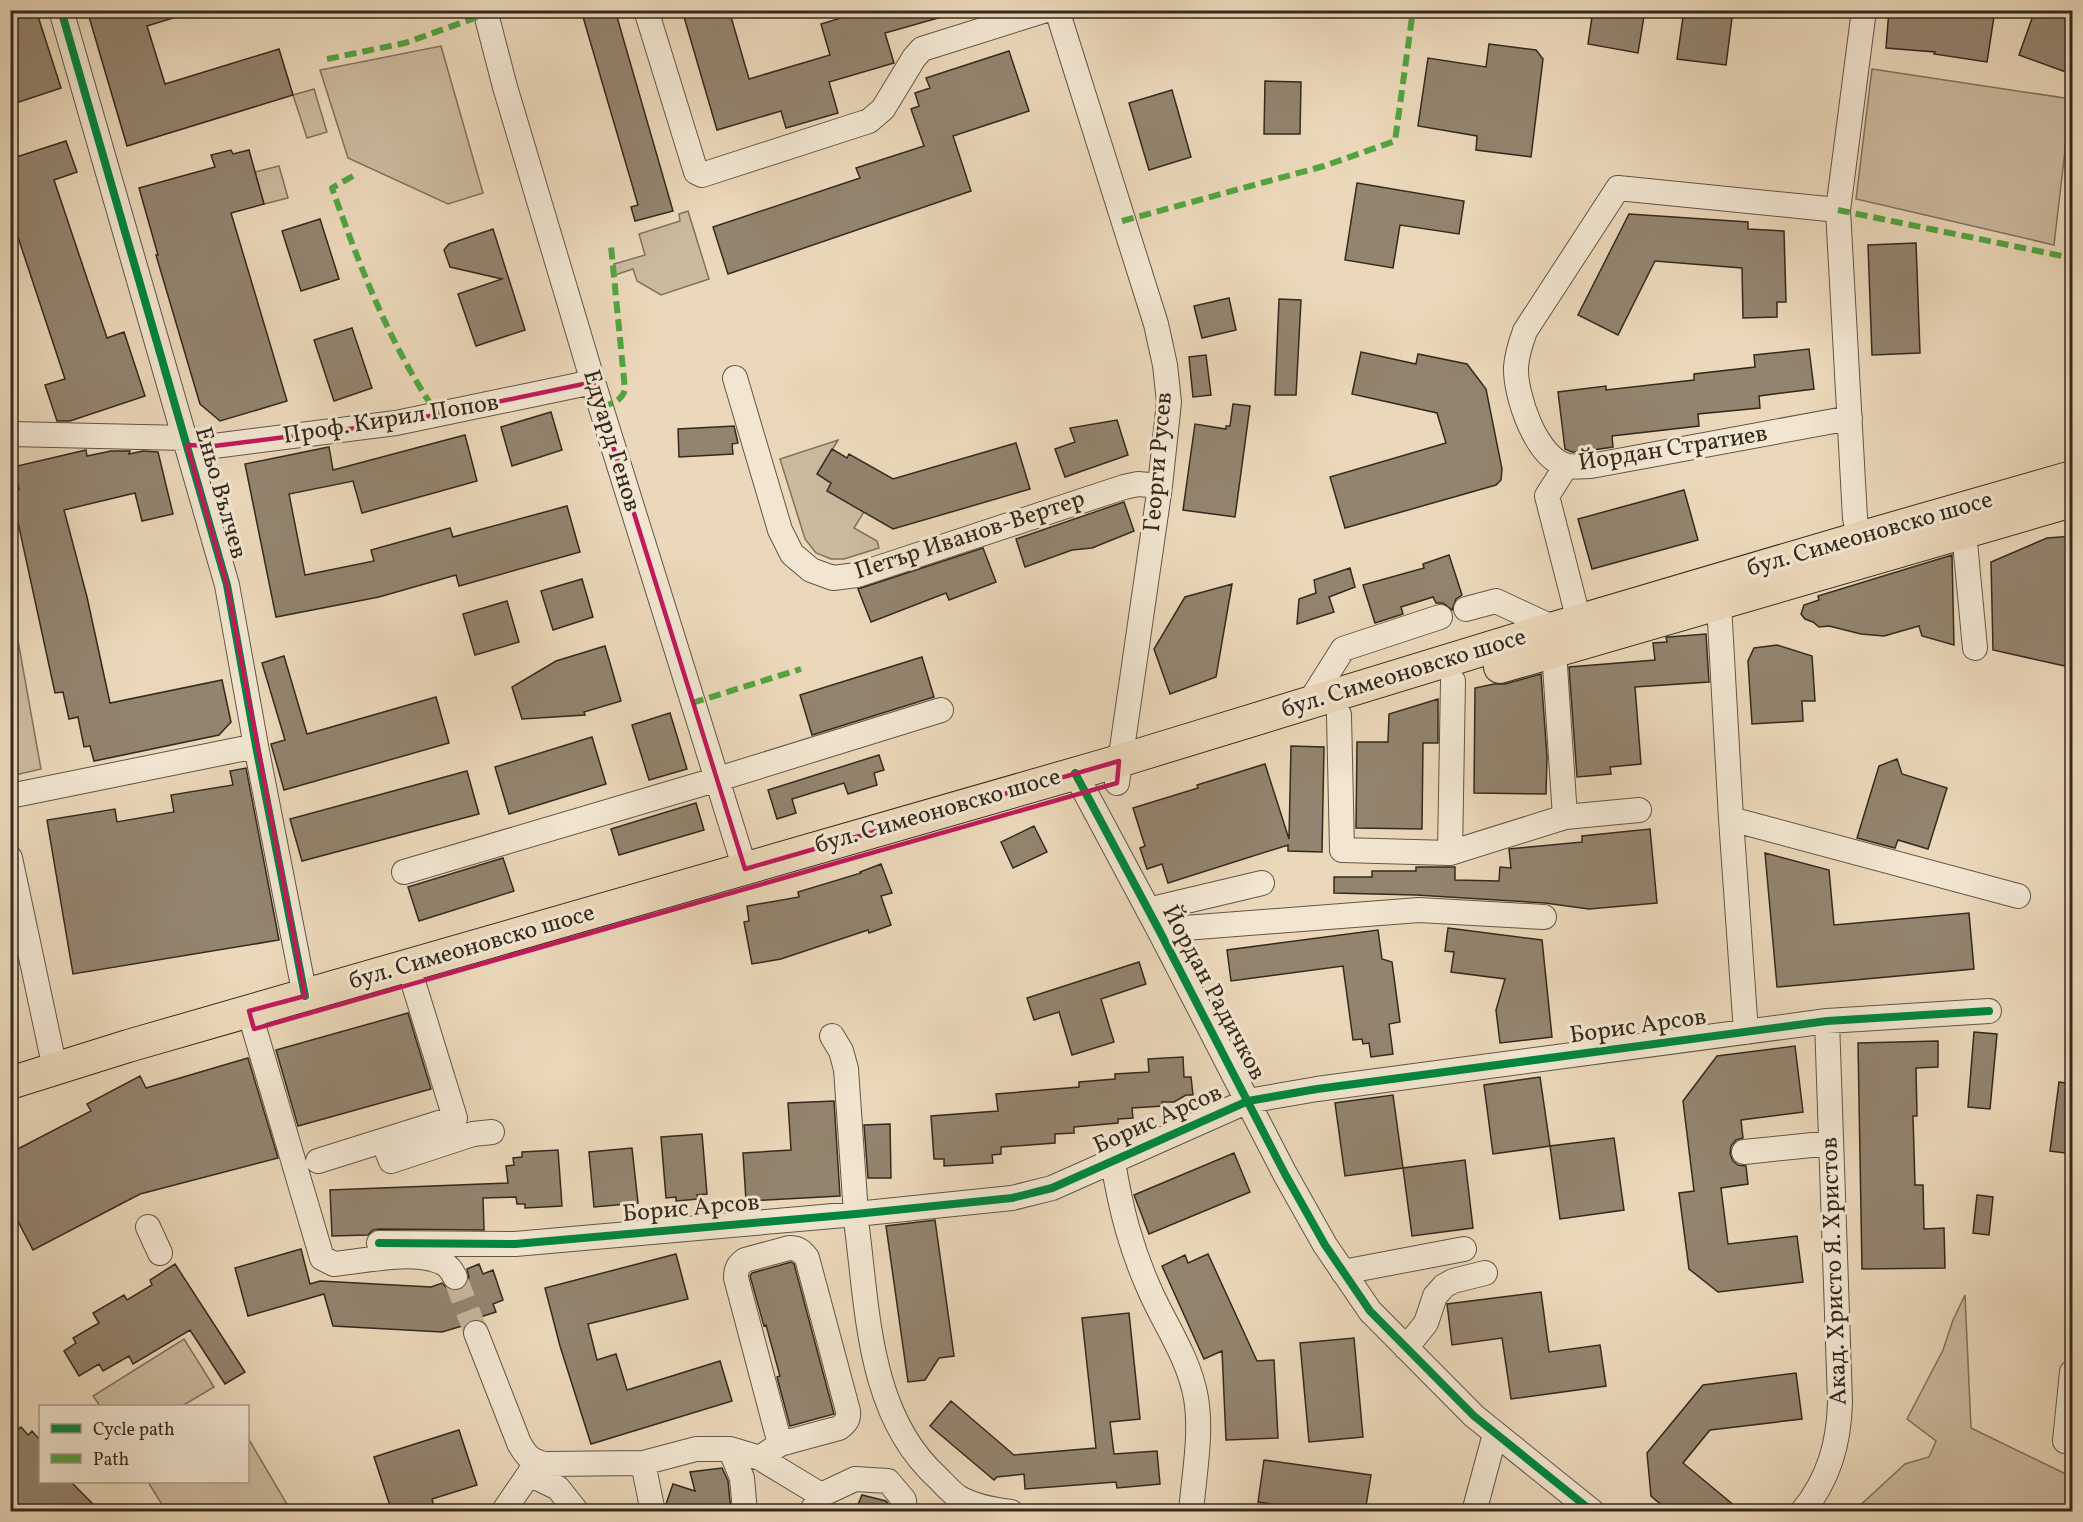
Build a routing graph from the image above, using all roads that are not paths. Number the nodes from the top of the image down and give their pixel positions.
1 (61, 10) edge
2 (486, 10) edge
3 (646, 10) edge
4 (1046, 10) edge
5 (1057, 10) edge
6 (1864, 10) edge
7 (1838, 210) junction
8 (735, 378) dead end
9 (593, 382) junction
10 (1850, 418) junction
11 (10, 434) edge
12 (186, 442) junction
13 (1566, 466) junction
14 (2073, 477) edge
15 (1160, 486) junction
16 (2073, 501) edge
17 (1964, 532) junction
18 (1859, 538) junction
19 (1719, 604) junction
20 (1466, 609) dead end
21 (1440, 617) dead end
22 (1562, 633) junction
23 (1975, 648) dead end
24 (1453, 681) junction
25 (1309, 703) junction
26 (941, 710) dead end
27 (1339, 715) junction
28 (256, 746) junction
29 (1118, 772) junction
30 (716, 780) junction
31 (1080, 783) junction
32 (10, 796) edge
33 (1639, 810) dead end
34 (1565, 817) junction
35 (1731, 819) junction
36 (1450, 853) junction
37 (10, 858) edge
38 (745, 869) junction
39 (404, 872) dead end
40 (1262, 882) dead end
41 (2018, 896) dead end
42 (1544, 917) dead end
43 (1154, 920) junction
44 (414, 985) junction
45 (305, 996) junction
46 (1989, 1011) dead end
47 (252, 1020) junction
48 (1827, 1022) junction
49 (1746, 1032) junction
50 (832, 1036) dead end
51 (55, 1069) junction
52 (10, 1083) edge
53 (1248, 1101) junction
54 (10, 1106) edge
55 (458, 1128) junction
56 (492, 1132) dead end
57 (1831, 1143) junction
58 (1744, 1152) dead end
59 (318, 1161) dead end
60 (1113, 1162) junction
61 (856, 1221) junction
62 (148, 1227) dead end
63 (379, 1243) dead end
64 (1464, 1249) dead end
65 (160, 1253) dead end
66 (1343, 1272) junction
67 (1485, 1273) dead end
68 (455, 1277) tunnel mouth
69 (476, 1333) tunnel mouth
70 (1406, 1348) junction
71 (2073, 1372) edge
72 (1495, 1434) junction
73 (2065, 1442) dead end
74 (780, 1444) junction
75 (730, 1449) junction
76 (760, 1458) junction
77 (643, 1463) junction
78 (532, 1468) junction
79 (816, 1503) edge
80 (503, 1512) edge
81 (577, 1512) edge
82 (653, 1512) edge
83 (745, 1512) edge
84 (905, 1512) edge
85 (1011, 1512) edge
86 (1191, 1512) edge
87 (1474, 1512) edge
88 (1593, 1512) edge
89 (1802, 1512) edge

1 - 12 street, Еньо Вълчев
2 - 9 street, Едуард Генов
3 - 4 street
5 - 15 street, Георги Русев
6 - 7 street
7 - 10 street
7 - 13 street, Йордан Стратиев
8 - 15 street, Петър Иванов-Вертер
9 - 12 street, Проф. Кирил Попов
9 - 30 street, Едуард Генов
10 - 13 street, Йордан Стратиев
10 - 18 street
11 - 12 street, Проф. Кирил Попов
12 - 28 street, Еньо Вълчев
13 - 22 street
14 - 18 main road, бул. Симеоновско шосе
15 - 29 street, Георги Русев
16 - 17 main road, бул. Симеоновско шосе
17 - 19 main road, бул. Симеоновско шосе
17 - 23 street
18 - 22 main road, бул. Симеоновско шосе
19 - 22 main road, бул. Симеоновско шосе
19 - 35 street
20 - 22 street
21 - 25 street
22 - 24 main road, бул. Симеоновско шосе
22 - 25 main road, бул. Симеоновско шосе
22 - 34 street
24 - 27 main road, бул. Симеоновско шосе
24 - 36 street
25 - 29 main road, бул. Симеоновско шосе
26 - 30 street
27 - 29 main road, бул. Симеоновско шосе
27 - 36 street
28 - 32 street
28 - 45 street, Еньо Вълчев
29 - 31 main road, бул. Симеоновско шосе
30 - 38 street, Едуард Генов
30 - 39 street
31 - 38 main road, бул. Симеоновско шосе
31 - 43 street, Йордан Радичков
31 - 44 main road, бул. Симеоновско шосе
33 - 34 street
34 - 36 street
35 - 41 street
35 - 49 street
37 - 51 street
38 - 45 main road, бул. Симеоновско шосе
40 - 43 street
42 - 43 street
43 - 53 street, Йордан Радичков
44 - 47 main road, бул. Симеоновско шосе
44 - 55 street
45 - 47 main road, бул. Симеоновско шосе
46 - 48 street, Борис Арсов
47 - 51 main road, бул. Симеоновско шосе
47 - 54 main road, бул. Симеоновско шосе
47 - 68 street
48 - 49 street, Борис Арсов
48 - 57 street, Акад. Христо Я. Христов
49 - 53 street, Борис Арсов
50 - 61 street
51 - 52 main road, бул. Симеоновско шосе
53 - 60 street, Борис Арсов
53 - 66 street, Йордан Радичков
55 - 56 street
55 - 59 street
57 - 58 street
57 - 89 street, Акад. Христо Я. Христов
60 - 61 street, Борис Арсов
60 - 86 street
61 - 63 street, Борис Арсов
61 - 85 street
62 - 65 street
64 - 66 street
66 - 70 street, Йордан Радичков
67 - 70 street
69 - 78 street
70 - 72 street, Йордан Радичков
71 - 73 street
72 - 87 street
72 - 88 street, Йордан Радичков
74 - 74 street
74 - 76 street
75 - 76 street
75 - 77 street
75 - 83 street
76 - 79 street
77 - 78 street
77 - 82 street
78 - 80 street
78 - 81 street
79 - 84 street

